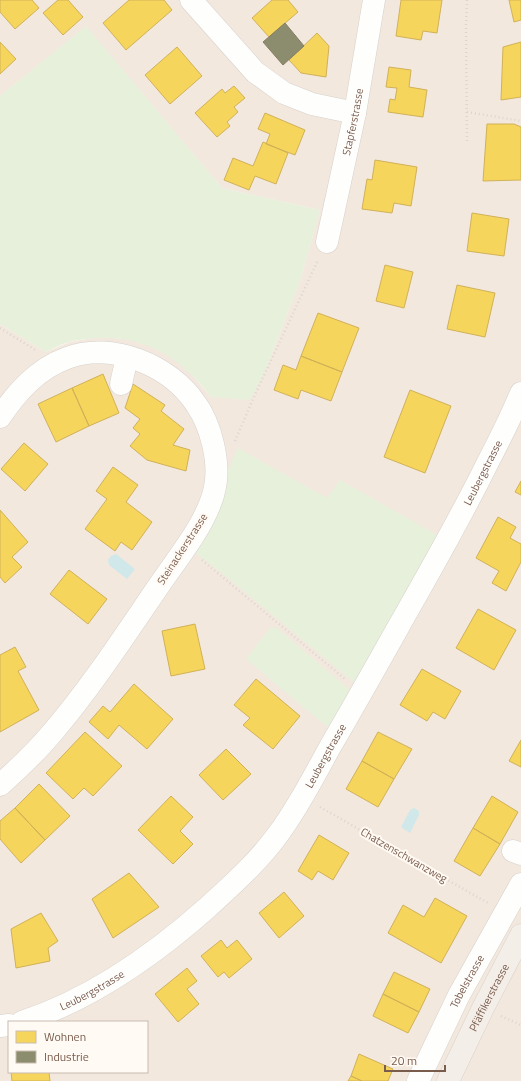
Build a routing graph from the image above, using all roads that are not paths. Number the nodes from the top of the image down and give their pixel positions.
1 (191, 0) edge
2 (374, 0) edge
3 (355, 113) junction
4 (327, 242) road end
5 (127, 357) junction
6 (121, 384) dead end
7 (521, 393) edge
8 (0, 417) edge
9 (0, 785) edge
10 (521, 884) edge
11 (521, 936) edge
12 (25, 1021) edge
13 (418, 1081) edge
14 (448, 1081) edge

1 - 3 street
2 - 3 street, Stapferstrasse
3 - 4 street, Stapferstrasse
5 - 6 street
5 - 8 street, Steinackerstrasse
5 - 9 street, Steinackerstrasse
7 - 12 street, Leubergstrasse
10 - 13 street, Tobelstrasse
11 - 14 main road, Pfäffikerstrasse

